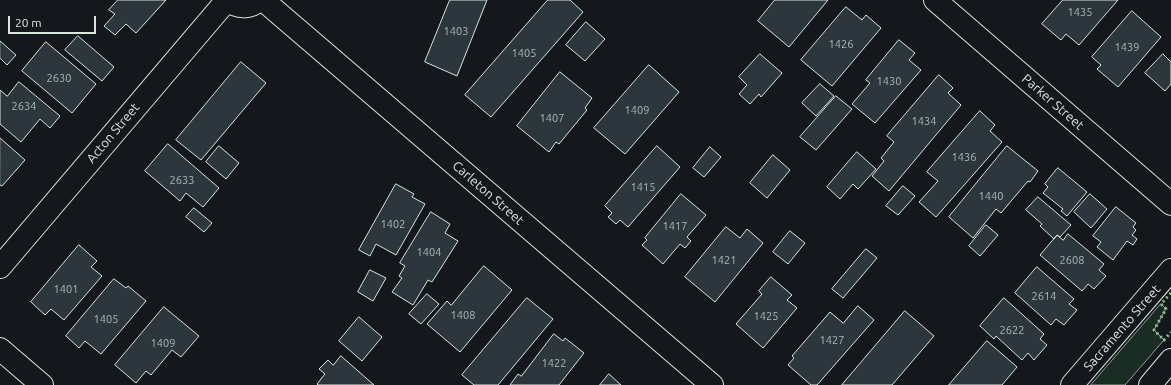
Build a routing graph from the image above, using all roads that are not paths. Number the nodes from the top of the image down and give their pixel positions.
1 (227, 0) edge
2 (260, 0) edge
3 (263, 0) edge
4 (935, 0) edge
5 (1171, 204) edge
6 (0, 267) edge
7 (1171, 270) edge
8 (0, 349) edge
9 (1171, 360) edge
10 (42, 385) edge
11 (712, 385) edge
12 (1072, 385) edge
13 (1150, 385) edge

1 - 2 street
1 - 6 street, Acton Street
3 - 11 street, Carleton Street
4 - 5 street, Parker Street
7 - 12 street, Sacramento Street
8 - 10 street
9 - 13 street

